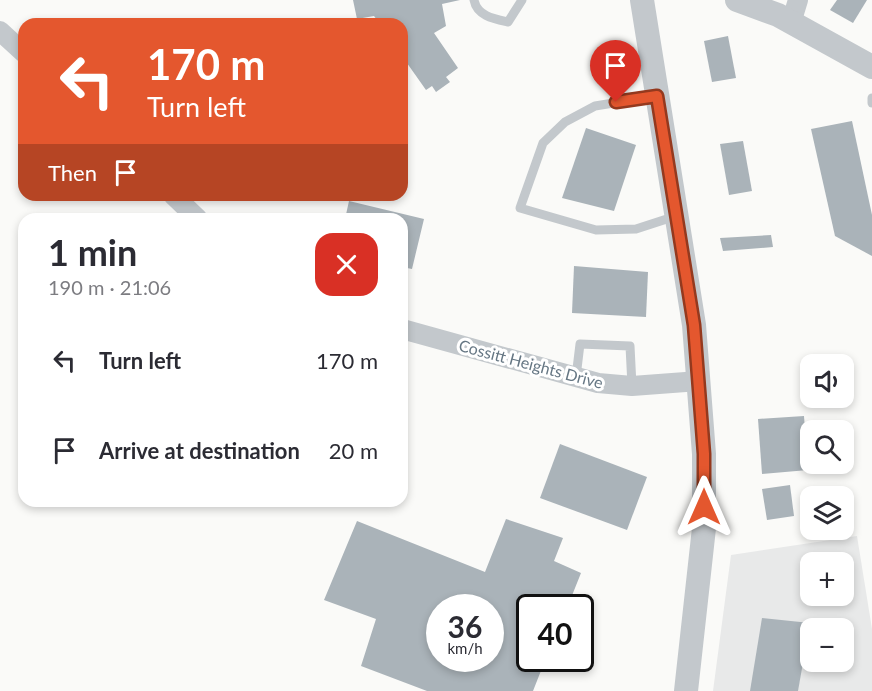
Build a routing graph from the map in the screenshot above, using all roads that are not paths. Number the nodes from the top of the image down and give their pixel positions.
1 (474, 0) edge
2 (522, 0) edge
3 (642, 0) edge
4 (656, 0) edge
5 (737, 0) edge
6 (798, 0) edge
7 (791, 23) junction
8 (0, 31) edge
9 (18, 48) edge
10 (872, 67) edge
11 (657, 96) junction
12 (872, 98) edge
13 (872, 103) edge
14 (179, 201) edge
15 (192, 213) edge
16 (676, 216) junction
17 (408, 331) edge
18 (576, 378) junction
19 (699, 381) junction
20 (632, 386) junction
21 (686, 691) edge

1 - 2 lane
3 - 4 street
3 - 11 street
5 - 7 street
6 - 7 street
7 - 10 street
8 - 9 street
11 - 16 street
11 - 16 lane
12 - 13 lane
14 - 15 street
16 - 19 street
17 - 18 street, Cossitt Heights Drive
18 - 20 street, Cossitt Heights Drive
18 - 20 lane
19 - 20 street, Cossitt Heights Drive
19 - 21 street

